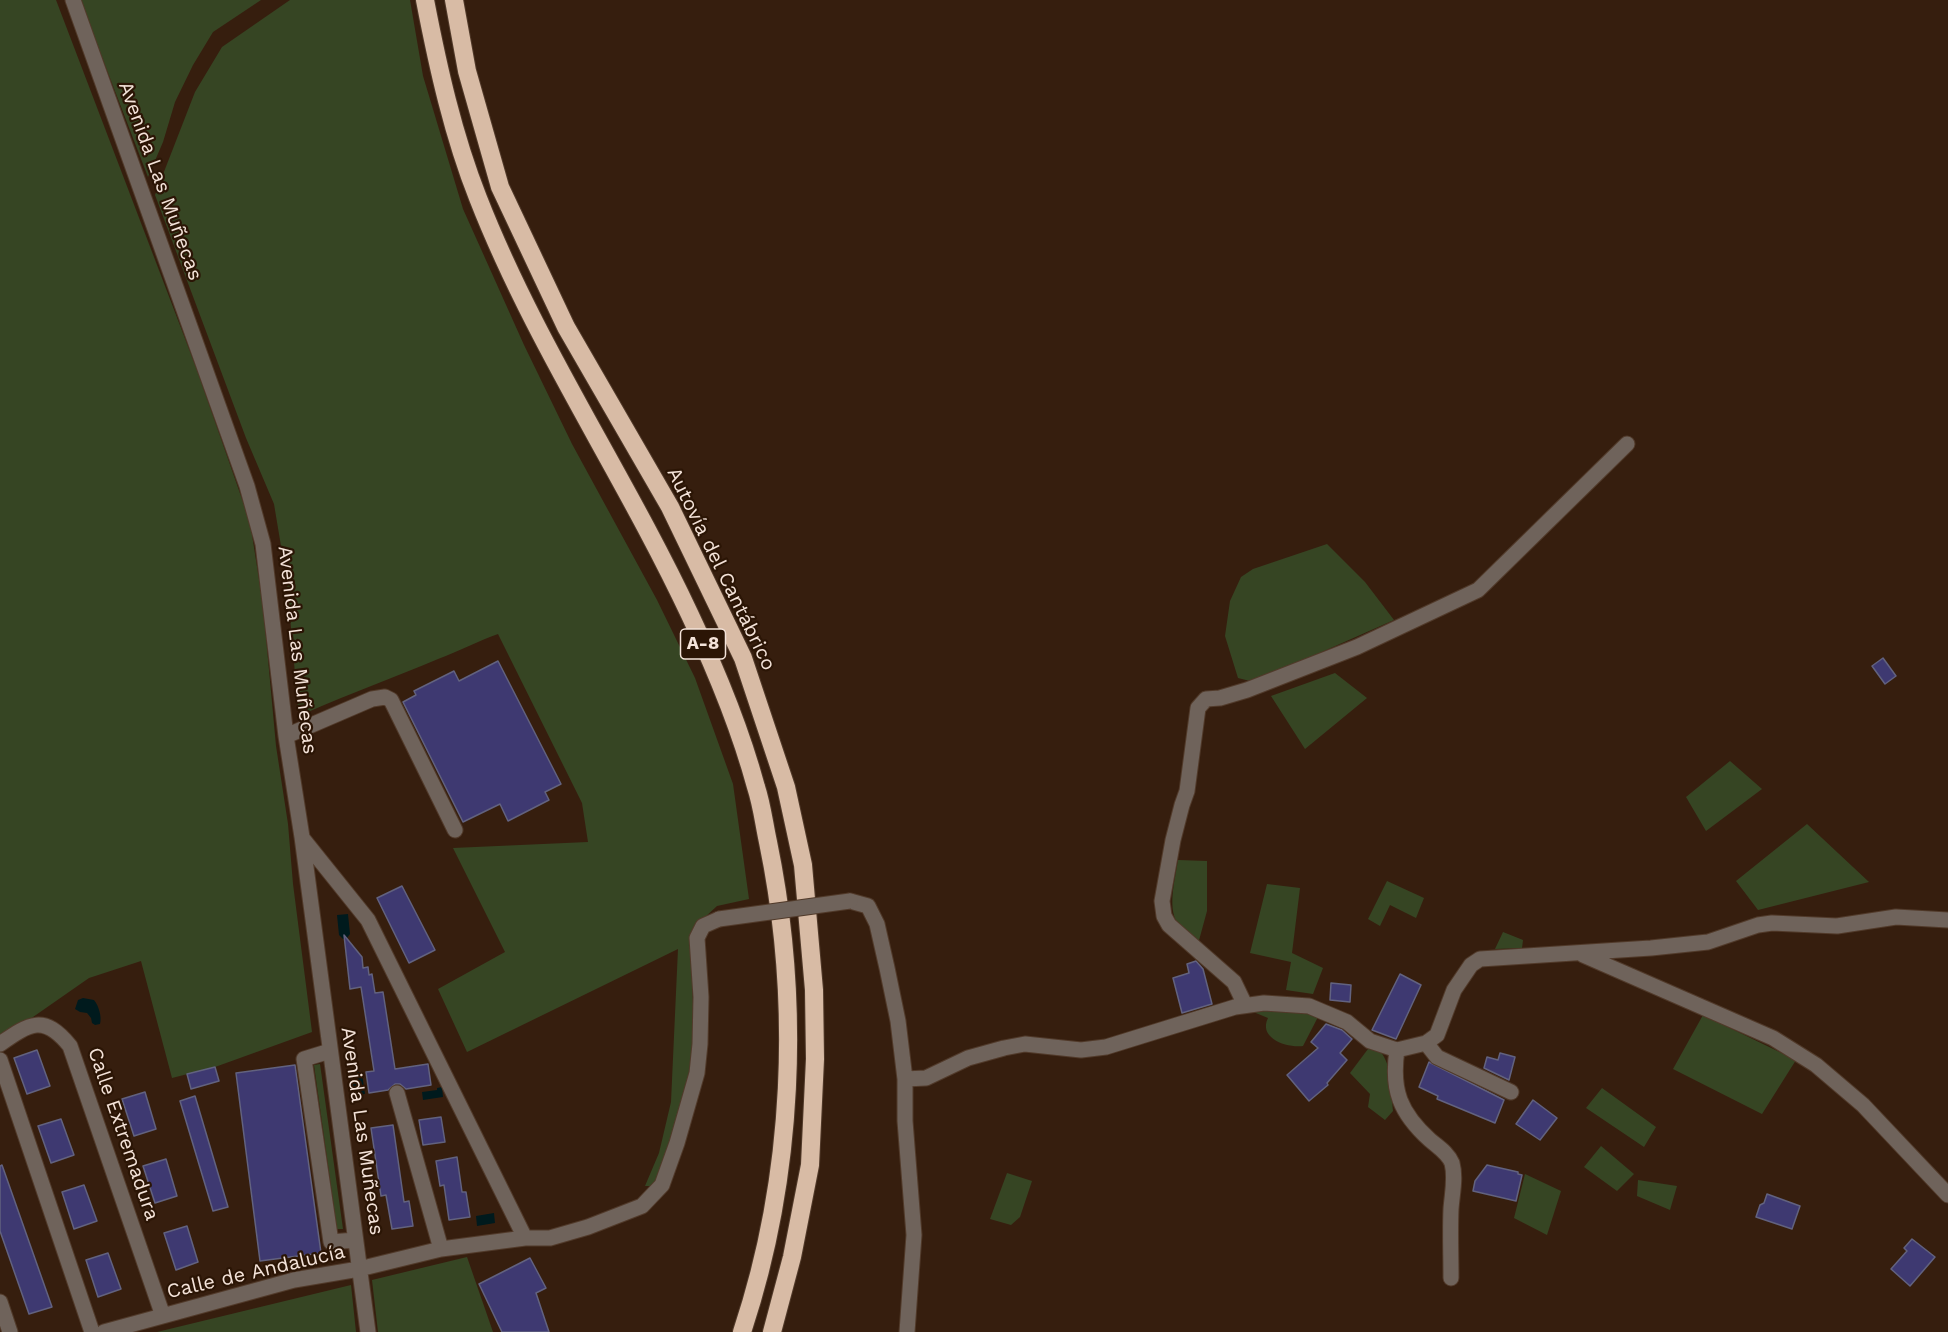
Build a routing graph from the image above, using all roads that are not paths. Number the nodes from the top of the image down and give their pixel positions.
1 (73, 0) edge
2 (425, 0) edge
3 (454, 0) edge
4 (1627, 444) dead end
5 (286, 736) junction
6 (455, 830) dead end
7 (302, 837) junction
8 (1948, 920) edge
9 (1580, 953) junction
10 (1245, 1005) junction
11 (1426, 1043) junction
12 (0, 1044) edge
13 (1397, 1050) junction
14 (330, 1051) junction
15 (0, 1060) edge
16 (905, 1079) junction
17 (1511, 1092) dead end
18 (397, 1093) dead end
19 (1948, 1195) edge
20 (525, 1238) junction
21 (355, 1240) junction
22 (441, 1249) junction
23 (359, 1269) junction
24 (1451, 1278) dead end
25 (0, 1302) edge
26 (163, 1316) junction
27 (10, 1332) edge
28 (92, 1332) edge
29 (104, 1332) edge
30 (368, 1332) edge
31 (742, 1332) edge
32 (772, 1332) edge
33 (907, 1332) edge

1 - 5 street, Avenida Las Muñecas
2 - 31 highway, A-8
3 - 32 highway, Autovía del Cantábrico / A-8
4 - 10 street
5 - 6 street
5 - 7 street, Avenida Las Muñecas
7 - 14 street, Avenida Las Muñecas
7 - 20 street
8 - 9 street
9 - 11 street
9 - 19 street
10 - 13 street
10 - 16 street
11 - 13 street
11 - 17 street
12 - 26 street, Calle Extremadura
13 - 24 street
14 - 21 street, Avenida Las Muñecas
14 - 21 street
15 - 28 street
16 - 20 street, Calle de Andalucía, bridge
16 - 33 street
18 - 22 street
20 - 22 street, Calle de Andalucía
21 - 23 street, Avenida Las Muñecas
22 - 23 street, Calle de Andalucía
23 - 26 street, Calle de Andalucía
23 - 30 street, Avenida Las Muñecas
25 - 27 street
26 - 29 street, Calle de Andalucía

